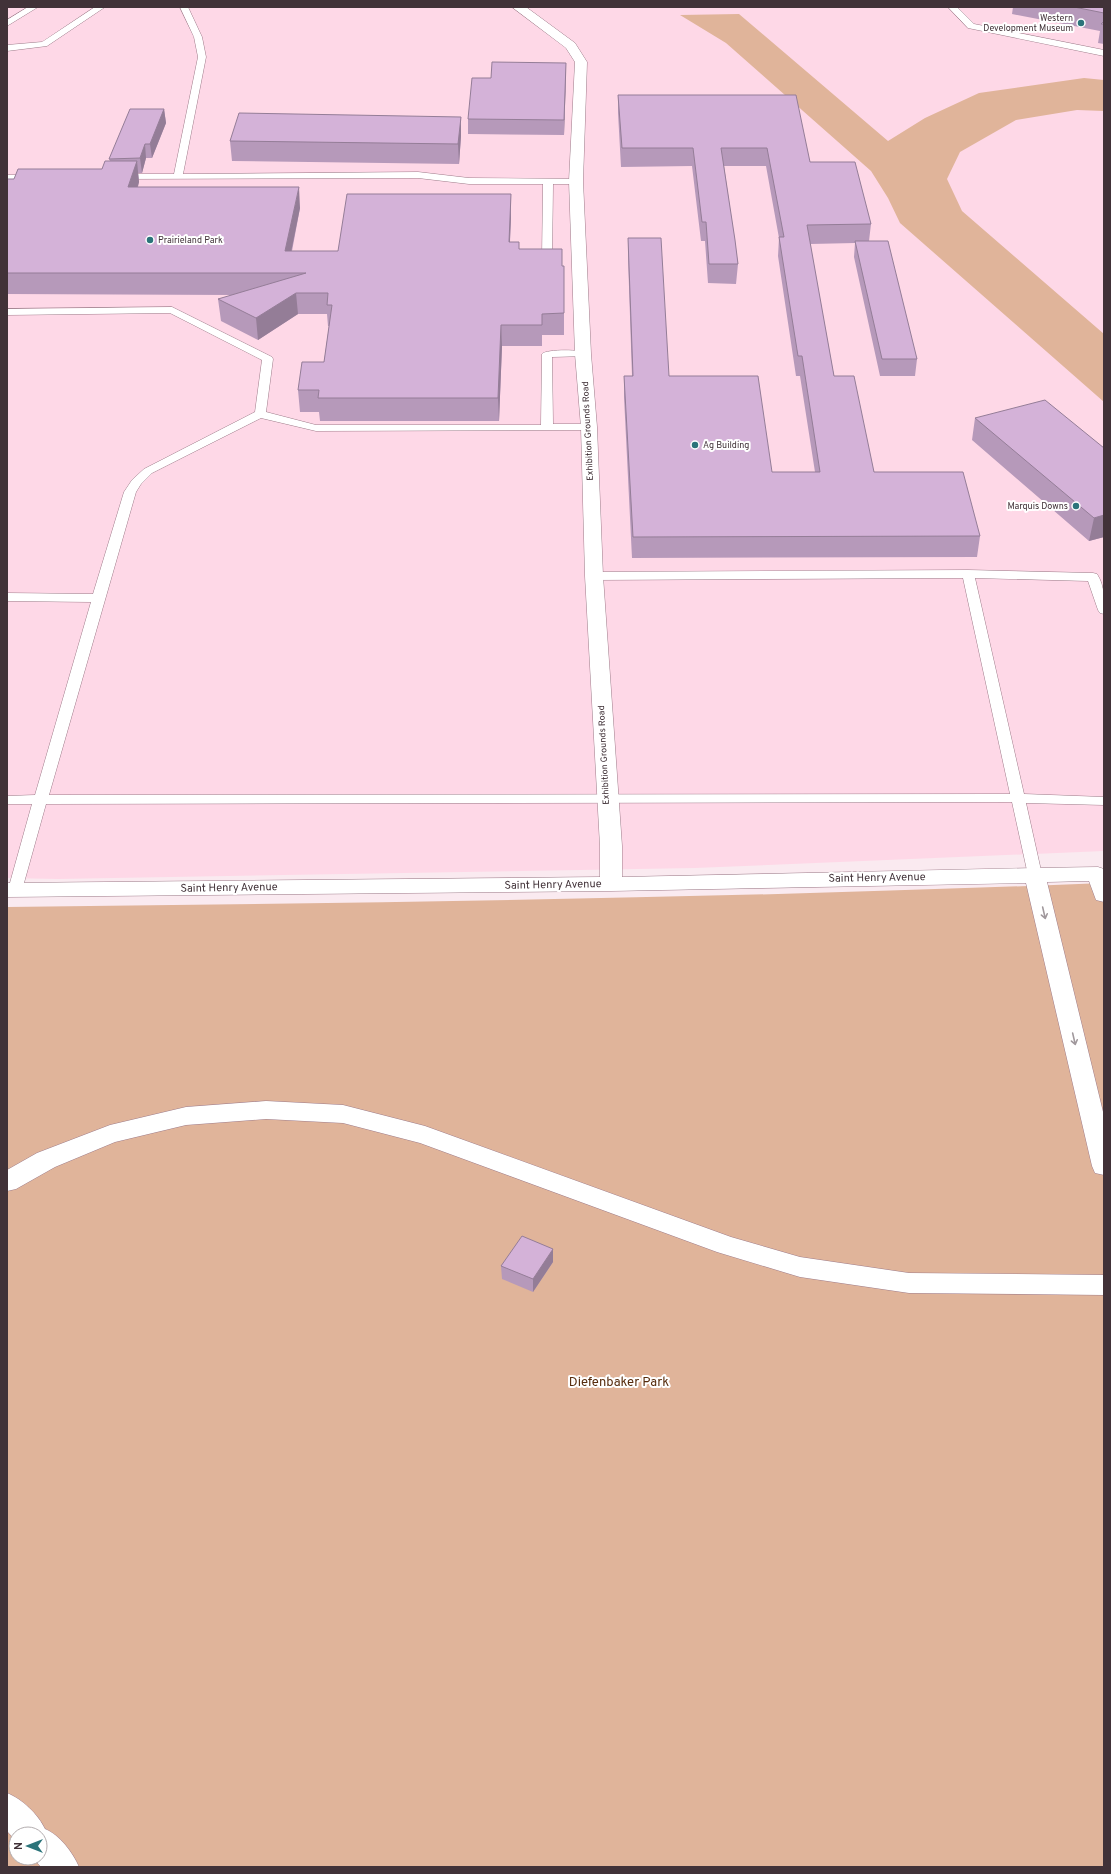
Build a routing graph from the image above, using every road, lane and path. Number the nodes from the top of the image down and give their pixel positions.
1 (34, 7) edge
2 (101, 7) edge
3 (184, 7) edge
4 (518, 7) edge
5 (952, 7) edge
6 (7, 24) edge
7 (7, 48) edge
8 (1104, 52) edge
9 (178, 176) junction
10 (108, 177) edge
11 (7, 178) edge
12 (46, 178) edge
13 (548, 181) junction
14 (576, 181) junction
15 (547, 260) edge
16 (7, 312) edge
17 (583, 354) junction
18 (260, 414) junction
19 (547, 428) junction
20 (589, 428) junction
21 (968, 574) junction
22 (594, 576) junction
23 (7, 597) edge
24 (98, 598) junction
25 (1104, 610) edge
26 (607, 798) junction
27 (1019, 798) junction
28 (7, 800) edge
29 (40, 800) junction
30 (1104, 801) edge
31 (1101, 874) edge
32 (1035, 875) junction
33 (611, 884) junction
34 (11, 890) edge
35 (1104, 895) edge
36 (1104, 1166) edge
37 (7, 1182) edge
38 (1104, 1285) edge
39 (7, 1808) edge
40 (24, 1826) edge
41 (48, 1851) edge
42 (63, 1867) edge

1 - 6 lane
2 - 7 lane
3 - 9 lane
4 - 14 street, Exhibition Grounds Road
5 - 8 lane
9 - 10 lane
9 - 13 lane
11 - 12 lane
13 - 14 lane
13 - 15 lane
14 - 17 street, Exhibition Grounds Road
16 - 18 lane
17 - 19 lane
17 - 20 street, Exhibition Grounds Road
18 - 19 lane
18 - 24 lane
19 - 20 lane
20 - 22 street, Exhibition Grounds Road
21 - 22 lane
21 - 25 lane
21 - 27 lane
22 - 26 street, Exhibition Grounds Road
23 - 24 lane
24 - 29 lane
26 - 27 lane
26 - 29 lane
26 - 33 street, Exhibition Grounds Road
27 - 30 lane
27 - 32 lane
28 - 29 lane
29 - 34 lane
31 - 32 street, Saint Henry Avenue
31 - 35 street
32 - 33 street, Saint Henry Avenue
32 -> 36 street
33 - 34 street, Saint Henry Avenue
37 - 38 street
39 - 40 street
41 - 42 street

